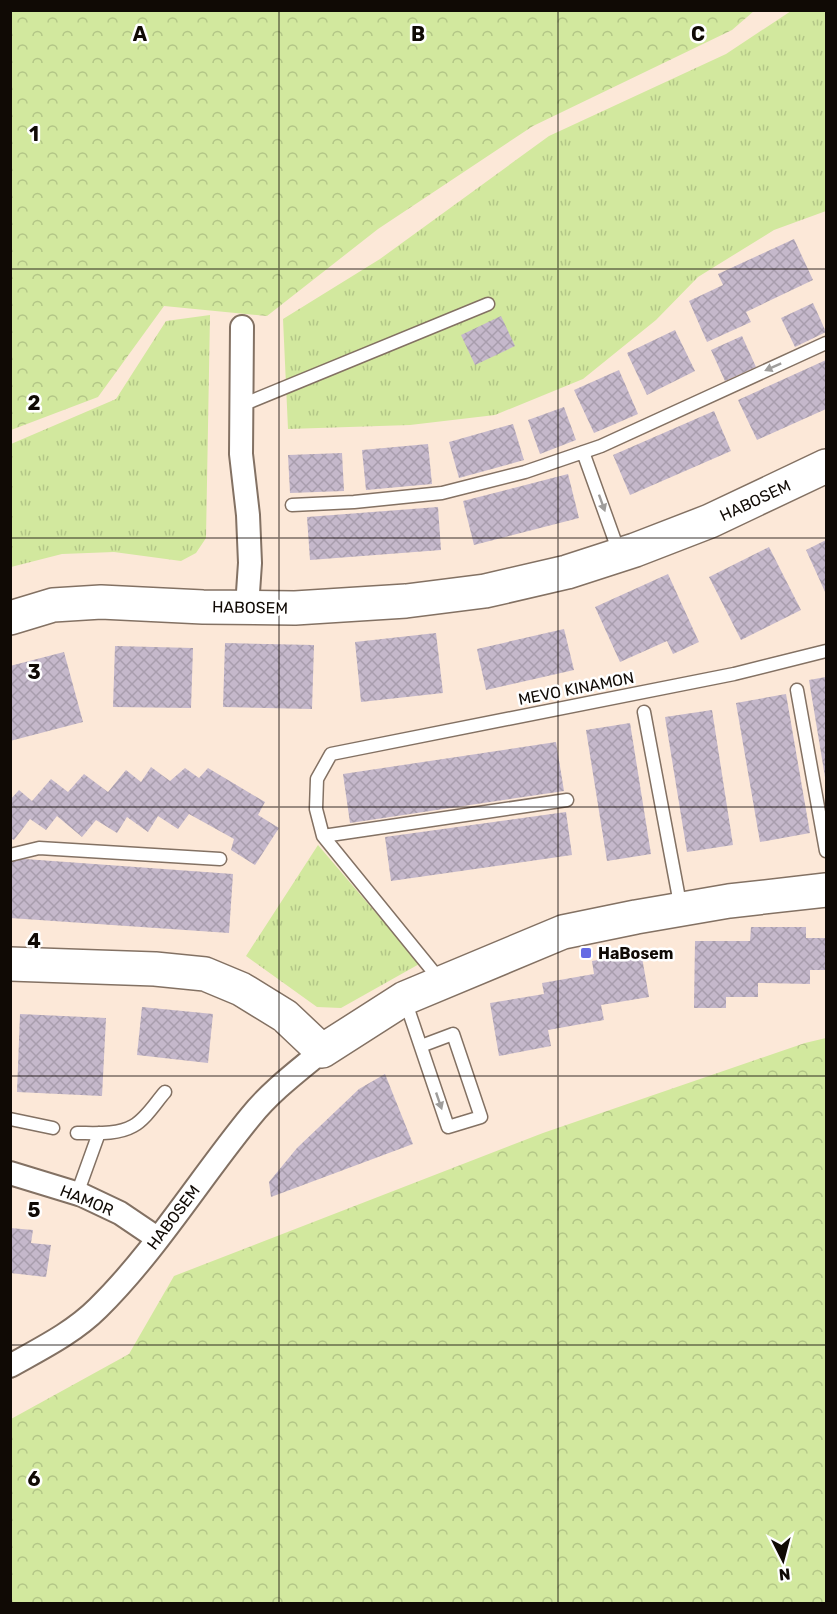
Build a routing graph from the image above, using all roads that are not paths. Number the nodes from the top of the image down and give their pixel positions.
1 (488, 304) dead end
2 (242, 327) dead end
3 (826, 343) edge
4 (242, 405) junction
5 (583, 452) junction
6 (826, 466) edge
7 (292, 505) dead end
8 (620, 555) junction
9 (247, 607) junction
10 (10, 618) edge
11 (826, 651) edge
12 (797, 690) dead end
13 (644, 712) dead end
14 (567, 801) dead end
15 (323, 836) junction
16 (826, 850) edge
17 (10, 855) edge
18 (220, 859) dead end
19 (826, 890) edge
20 (681, 909) junction
21 (10, 964) edge
22 (442, 982) junction
23 (405, 998) junction
24 (421, 1046) junction
25 (322, 1051) junction
26 (165, 1092) dead end
27 (10, 1119) edge
28 (53, 1128) dead end
29 (77, 1133) dead end
30 (99, 1133) junction
31 (10, 1173) edge
32 (77, 1194) junction
33 (157, 1238) junction
34 (10, 1366) edge

1 - 4 lane
2 - 4 street
3 -> 5 lane
4 - 9 street
5 - 7 lane
5 -> 8 lane
6 - 8 street, HABOSEM
8 - 9 street, HABOSEM
9 - 10 street, HABOSEM
11 - 15 lane, MEVO KINAMON
12 - 16 lane
13 - 20 lane
14 - 15 lane
15 - 22 lane
17 - 18 lane
19 - 20 street, HABOSEM
20 - 22 street, HABOSEM
21 - 25 street
22 - 23 street, HABOSEM
23 - 24 lane
23 - 25 street, HABOSEM
24 -> 24 lane
25 - 33 street, HABOSEM
26 - 30 lane
27 - 28 lane
29 - 30 lane
30 - 32 lane
31 - 32 street, HAMOR
32 - 33 street, HAMOR
33 - 34 street, HABOSEM

